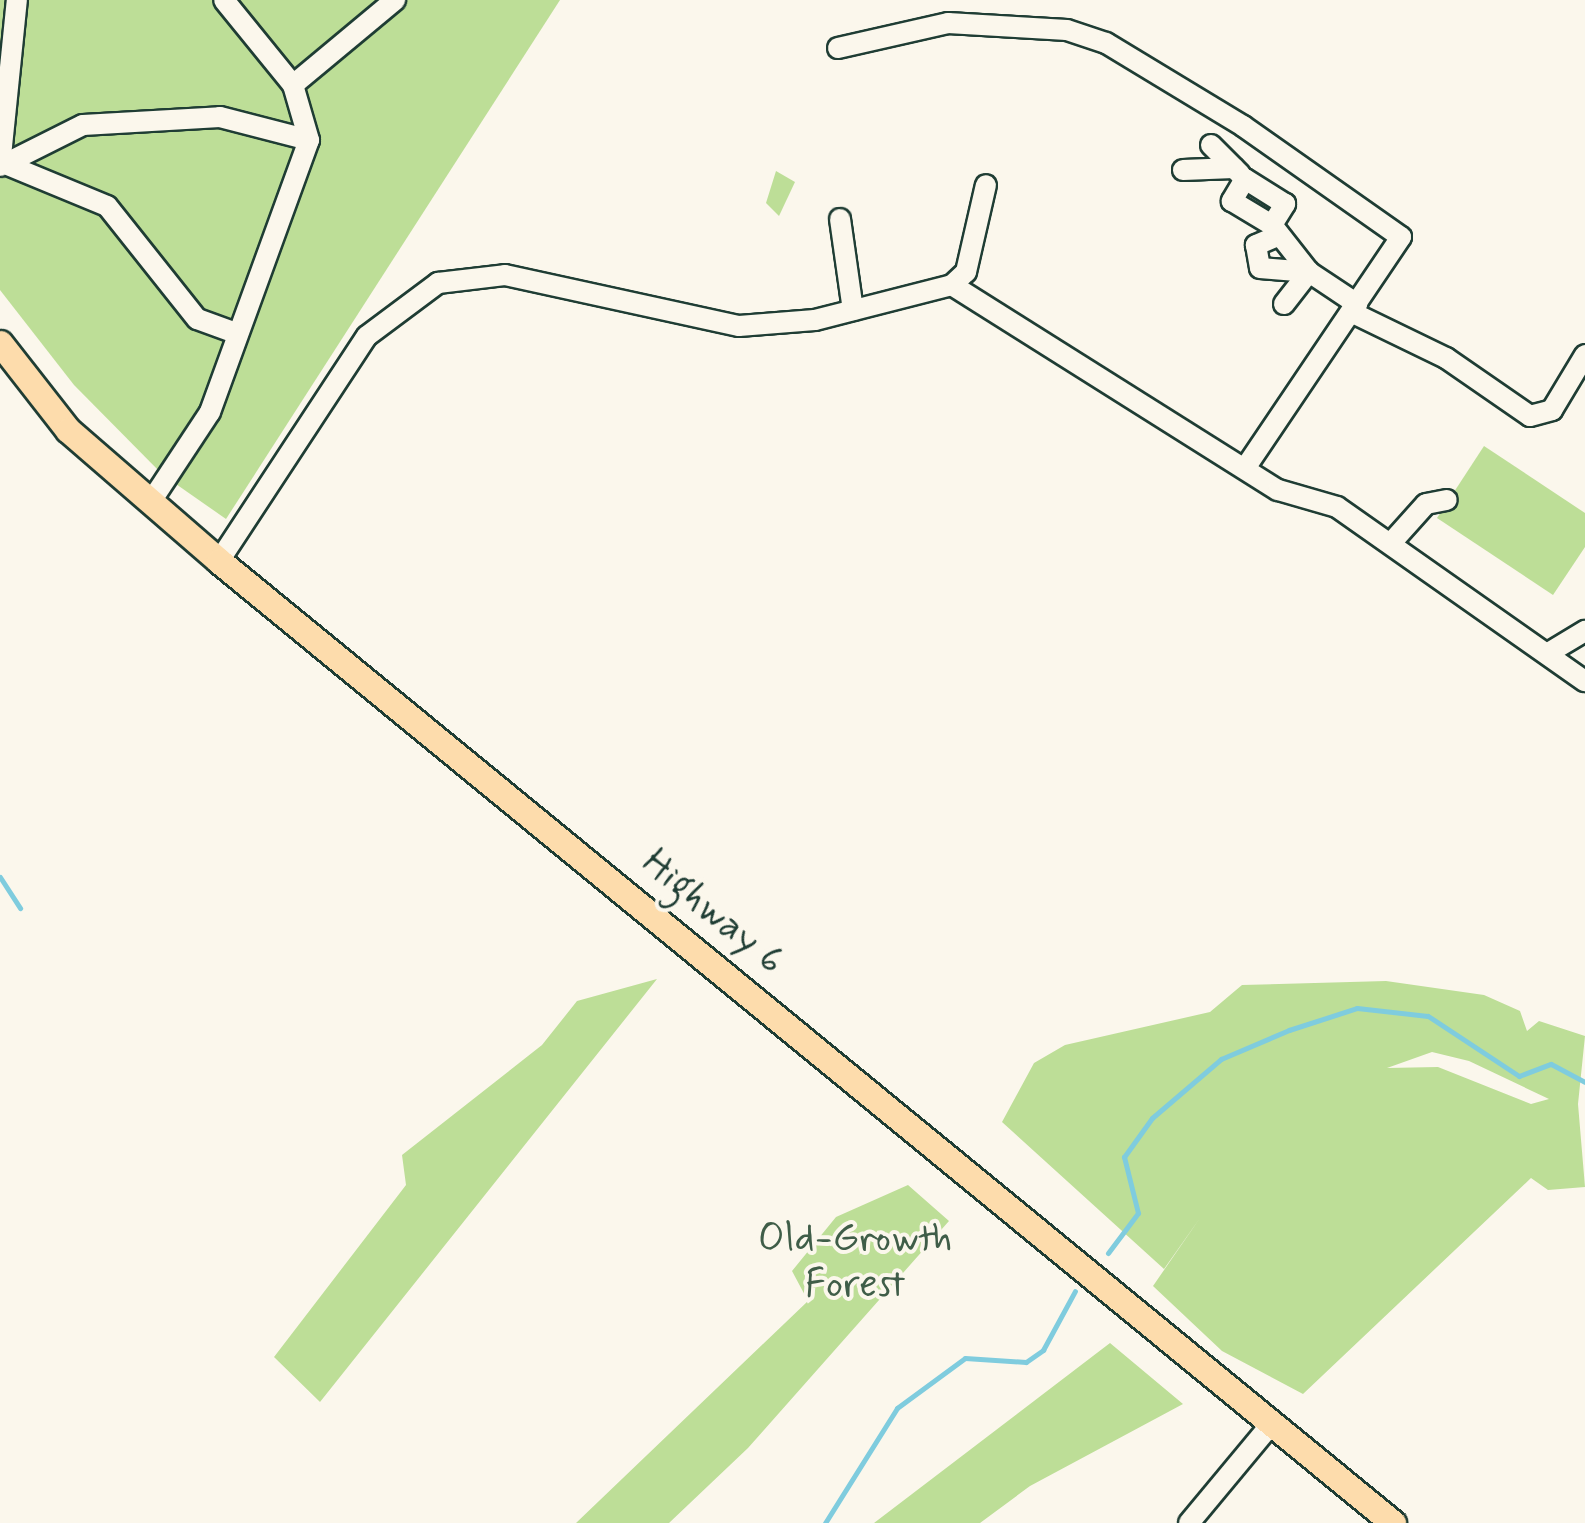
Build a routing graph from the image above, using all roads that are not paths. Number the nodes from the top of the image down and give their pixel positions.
1 (17, 0) edge
2 (224, 0) edge
3 (395, 0) edge
4 (838, 48) dead end
5 (293, 85) junction
6 (309, 140) junction
7 (1210, 145) dead end
8 (2, 165) edge
9 (1183, 170) dead end
10 (1239, 174) junction
11 (986, 185) dead end
12 (840, 218) dead end
13 (1273, 231) junction
14 (1309, 272) junction
15 (952, 285) junction
16 (1284, 304) dead end
17 (1354, 308) junction
18 (853, 310) junction
19 (233, 332) junction
20 (0, 343) edge
21 (1585, 355) edge
22 (1248, 464) junction
23 (152, 500) junction
24 (1447, 500) dead end
25 (1391, 544) junction
26 (219, 561) junction
27 (1585, 630) edge
28 (1550, 652) junction
29 (1585, 681) edge
30 (1273, 1422) junction
31 (1189, 1523) edge
32 (1394, 1523) edge

1 - 8 street
2 - 5 street
3 - 5 street
4 - 17 street
5 - 6 street
6 - 8 street
6 - 19 street
7 - 10 street
8 - 19 street
9 - 10 street
10 - 13 street
11 - 15 street
12 - 18 street
13 - 14 street
13 - 14 street
14 - 16 street
14 - 17 street
15 - 18 street
15 - 22 street
17 - 21 street
17 - 22 street
18 - 26 street
19 - 23 street
20 - 23 main road, Highway 6
22 - 25 street
23 - 26 main road, Highway 6
24 - 25 street
25 - 28 street
26 - 30 main road, Highway 6
27 - 28 street
28 - 29 street
30 - 31 street
30 - 32 main road, Highway 6

